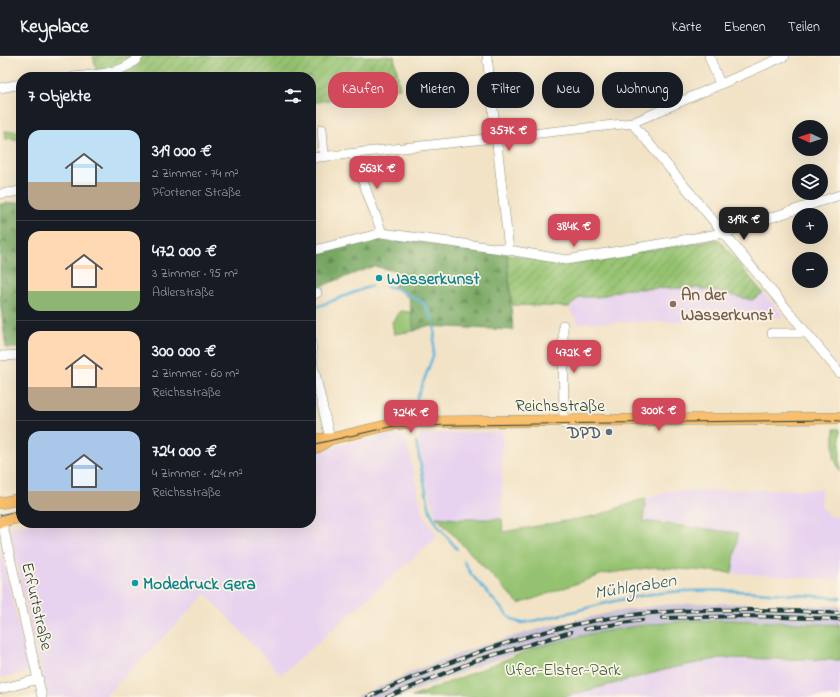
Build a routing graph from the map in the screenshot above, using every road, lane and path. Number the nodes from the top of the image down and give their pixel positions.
1 (139, 56) edge
2 (487, 56) edge
3 (709, 56) edge
4 (785, 56) edge
5 (105, 72) edge
6 (720, 84) junction
7 (16, 85) edge
8 (0, 88) edge
9 (632, 123) junction
10 (322, 129) dead end
11 (496, 138) junction
12 (354, 154) junction
13 (324, 156) junction
14 (316, 157) edge
15 (16, 192) edge
16 (0, 194) edge
17 (840, 195) edge
18 (724, 232) junction
19 (382, 233) junction
20 (316, 250) edge
21 (509, 250) junction
22 (563, 324) dead end
23 (772, 333) dead end
24 (806, 333) junction
25 (16, 355) edge
26 (0, 356) edge
27 (840, 373) edge
28 (316, 378) edge
29 (840, 418) edge
30 (564, 423) junction
31 (316, 439) edge
32 (330, 439) junction
33 (316, 448) edge
34 (16, 499) edge
35 (0, 503) edge
36 (16, 518) edge
37 (1, 519) edge
38 (39, 679) junction
39 (0, 689) edge
40 (42, 697) edge

1 - 5 street
2 - 11 street
3 - 6 street
4 - 6 street
6 - 9 street
7 - 8 street
9 - 11 street
9 - 18 street
10 - 13 street
11 - 12 street
11 - 21 street
12 - 13 street
12 - 19 street
13 - 14 street
15 - 16 street
17 - 18 street
18 - 21 street
18 - 24 street
19 - 20 street
19 - 21 street
22 - 30 street
23 - 24 street
24 - 27 street
25 - 26 street
28 - 32 street
29 - 30 main road, Reichsstraße
30 - 32 main road, Reichsstraße
31 - 32 main road, Reichsstraße
32 - 33 main road, Reichsstraße
34 - 35 main road
36 - 37 main road
37 - 38 street, Erfurtstraße
38 - 39 street
38 - 40 street, Erfurtstraße

